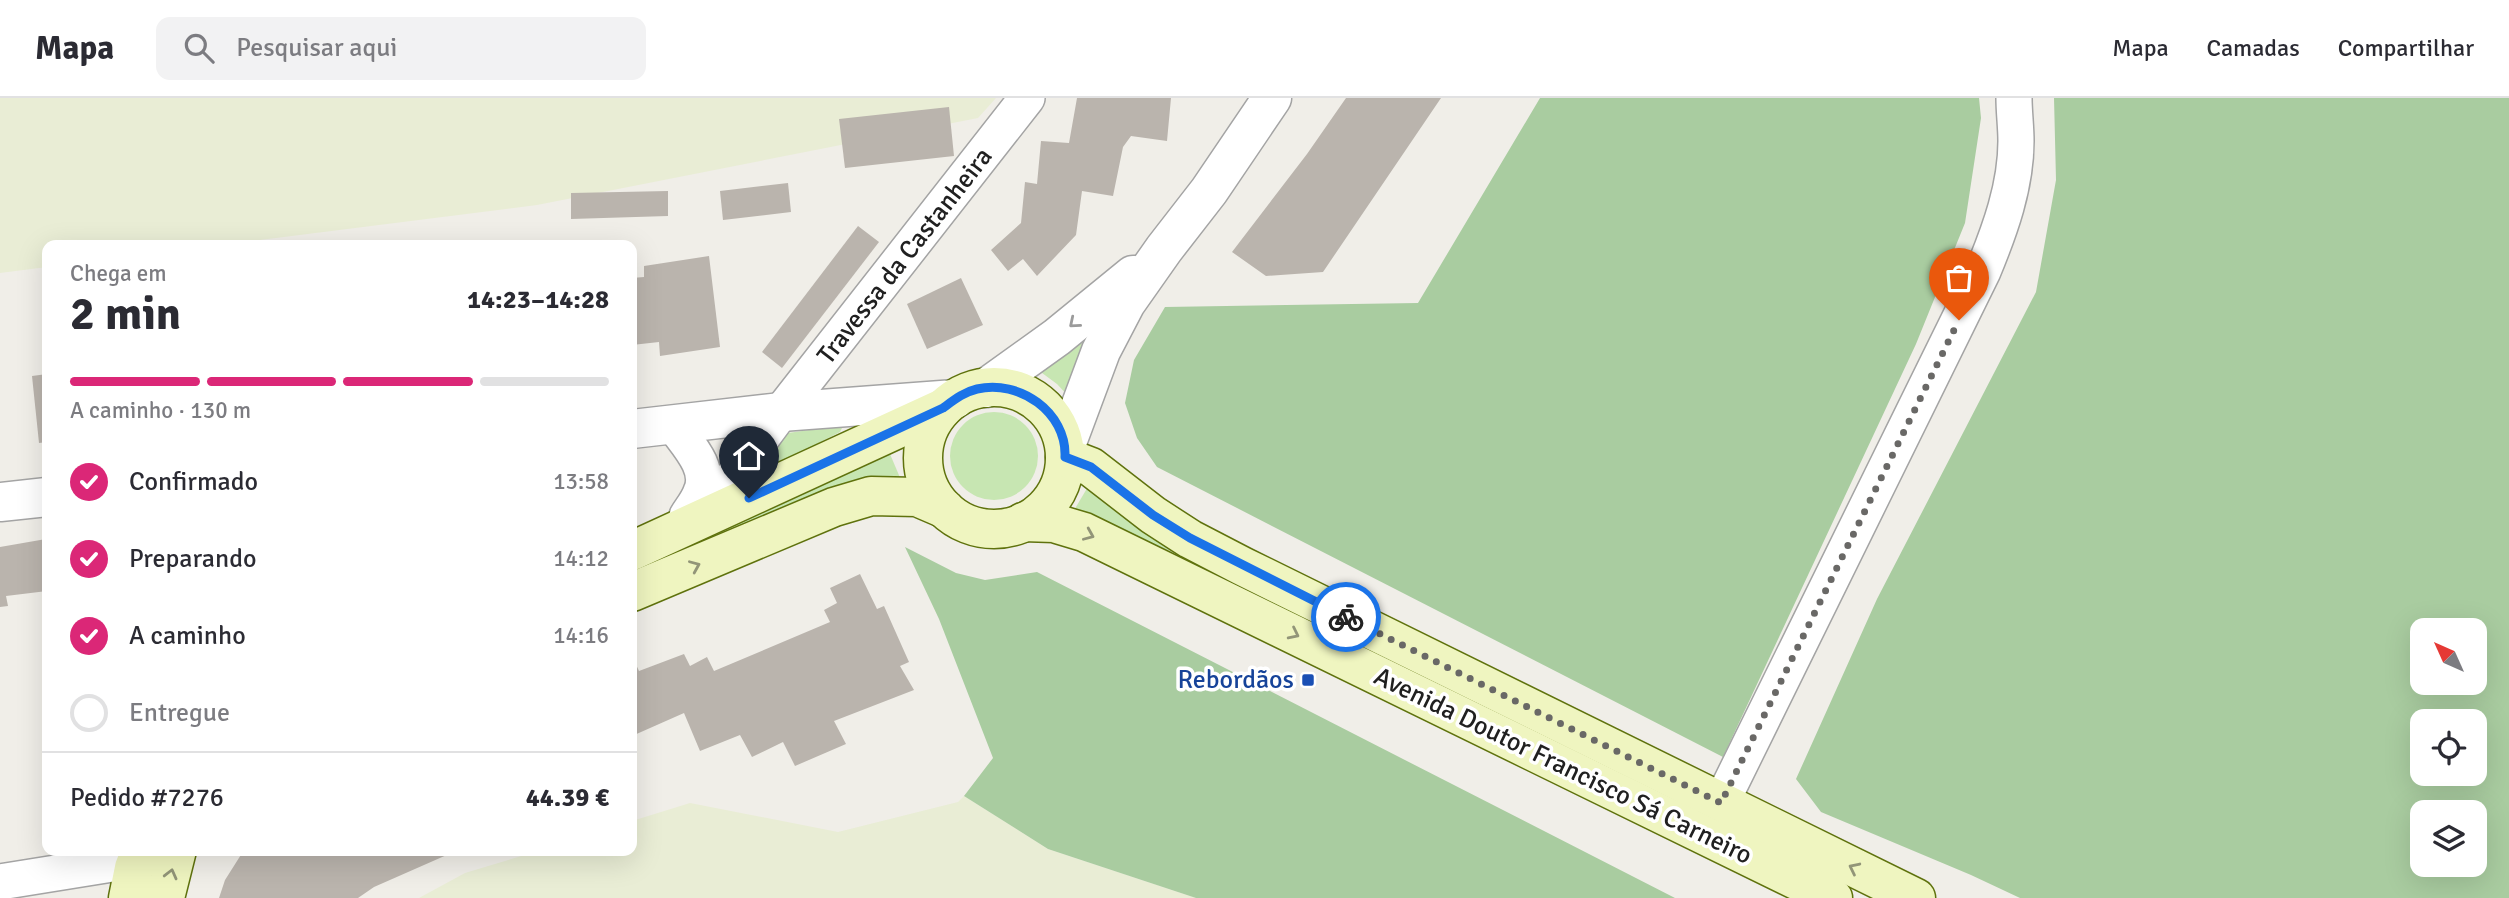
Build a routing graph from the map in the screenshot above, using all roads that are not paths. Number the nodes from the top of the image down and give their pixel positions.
1 (1027, 98) edge
2 (1272, 98) edge
3 (2014, 98) edge
4 (1164, 249) junction
5 (962, 398) junction
6 (781, 412) junction
7 (673, 424) junction
8 (637, 428) edge
9 (1065, 451) junction
10 (42, 498) edge
11 (0, 502) edge
12 (945, 509) junction
13 (1023, 522) junction
14 (690, 524) junction
15 (637, 549) edge
16 (637, 590) edge
17 (1721, 803) junction
18 (134, 856) edge
19 (139, 856) edge
20 (176, 856) edge
21 (0, 882) edge
22 (128, 898) edge
23 (165, 898) edge
24 (1833, 898) edge
25 (1916, 898) edge

1 - 6 street, Travessa da Castanheira
2 - 4 street
3 - 17 street
4 -> 5 street
4 - 9 street
5 - 6 street
5 - 9 main road
5 - 12 main road
5 - 14 main road
6 - 7 street
6 - 14 street, Travessa da Castanheira
7 - 8 street
7 - 14 street
9 - 13 main road
9 - 17 main road, Avenida Doutor Francisco Sá Carneiro
10 - 11 street
12 - 13 main road
16 -> 12 main road
13 -> 24 main road, Avenida Doutor Francisco Sá Carneiro
14 - 15 main road
25 -> 17 main road, Avenida Doutor Francisco Sá Carneiro
18 - 21 street
19 - 22 main road
23 -> 20 main road

